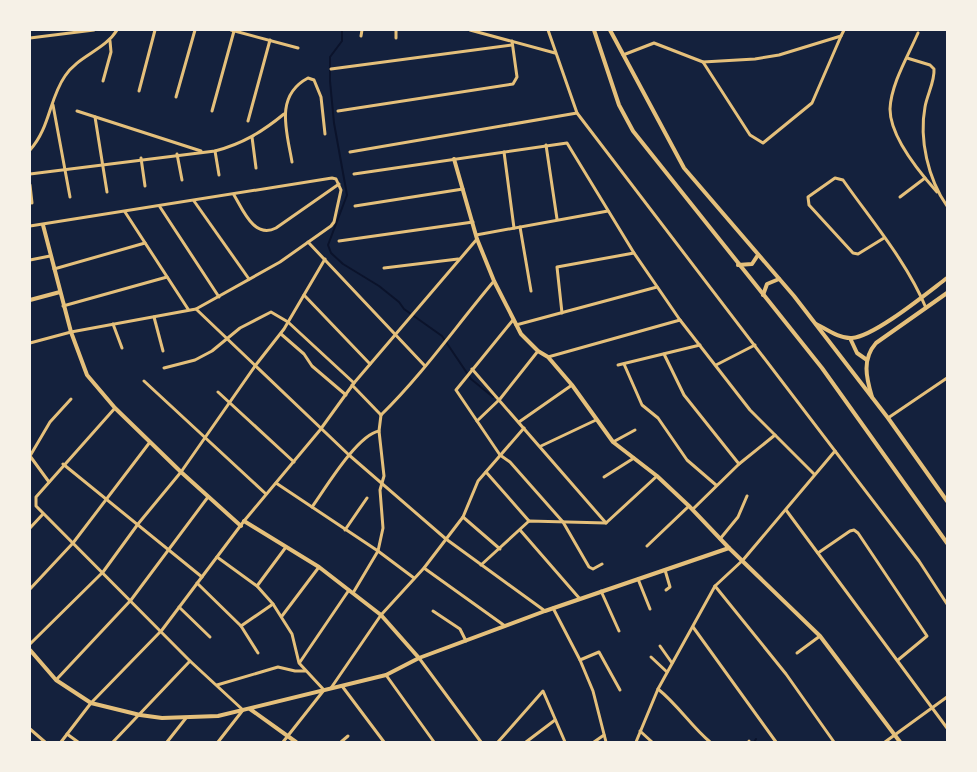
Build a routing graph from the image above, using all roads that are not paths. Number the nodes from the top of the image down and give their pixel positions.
1 (94, 30) edge
2 (117, 30) edge
3 (155, 30) edge
4 (195, 30) edge
5 (232, 30) edge
6 (362, 30) edge
7 (396, 30) edge
8 (470, 30) edge
9 (548, 30) edge
10 (594, 30) edge
11 (610, 30) edge
12 (844, 30) edge
13 (76, 31) edge
14 (918, 33) dead end
15 (361, 36) dead end
16 (841, 36) junction
17 (30, 38) edge
18 (396, 38) dead end
19 (270, 40) junction
20 (110, 41) junction
21 (512, 43) junction
22 (298, 48) dead end
23 (555, 53) junction
24 (622, 55) junction
25 (907, 58) junction
26 (703, 62) junction
27 (331, 69) dead end
28 (103, 81) dead end
29 (139, 91) dead end
30 (176, 97) dead end
31 (52, 104) junction
32 (77, 111) dead end
33 (212, 111) dead end
34 (338, 111) dead end
35 (577, 113) junction
36 (284, 114) junction
37 (95, 117) junction
38 (248, 121) dead end
39 (325, 134) dead end
40 (252, 138) junction
41 (546, 145) junction
42 (30, 150) edge
43 (215, 151) junction
44 (204, 152) junction
45 (350, 152) dead end
46 (504, 152) junction
47 (177, 154) junction
48 (142, 158) junction
49 (454, 159) junction
50 (292, 162) dead end
51 (103, 164) junction
52 (256, 168) dead end
53 (65, 169) junction
54 (30, 174) edge
55 (354, 174) dead end
56 (219, 175) dead end
57 (925, 178) junction
58 (182, 180) dead end
59 (339, 184) junction
60 (30, 185) edge
61 (145, 186) dead end
62 (463, 189) junction
63 (107, 192) dead end
64 (938, 192) junction
65 (234, 195) junction
66 (70, 197) dead end
67 (900, 197) dead end
68 (194, 201) junction
69 (32, 203) dead end
70 (355, 206) dead end
71 (947, 206) edge
72 (160, 207) junction
73 (608, 211) junction
74 (125, 212) junction
75 (557, 219) junction
76 (473, 222) junction
77 (43, 224) junction
78 (30, 226) edge
79 (520, 226) junction
80 (514, 228) junction
81 (476, 237) junction
82 (884, 238) junction
83 (339, 241) dead end
84 (308, 242) junction
85 (145, 243) junction
86 (634, 253) junction
87 (758, 255) junction
88 (50, 256) junction
89 (325, 259) junction
90 (459, 259) junction
91 (30, 260) edge
92 (738, 265) junction
93 (384, 268) dead end
94 (54, 269) junction
95 (167, 277) junction
96 (947, 278) edge
97 (779, 279) junction
98 (249, 280) junction
99 (494, 281) junction
100 (657, 287) junction
101 (531, 291) dead end
102 (60, 292) junction
103 (947, 293) edge
104 (304, 295) junction
105 (219, 296) junction
106 (763, 296) junction
107 (921, 296) junction
108 (30, 300) edge
109 (64, 306) junction
110 (926, 308) junction
111 (188, 309) junction
112 (196, 309) junction
113 (562, 313) junction
114 (154, 317) junction
115 (513, 320) junction
116 (680, 320) junction
117 (288, 322) junction
118 (113, 324) junction
119 (816, 324) junction
120 (516, 325) junction
121 (71, 332) junction
122 (281, 333) junction
123 (396, 334) junction
124 (850, 338) junction
125 (228, 339) junction
126 (30, 343) edge
127 (700, 345) junction
128 (755, 345) junction
129 (122, 348) dead end
130 (163, 351) dead end
131 (538, 351) junction
132 (664, 354) junction
133 (548, 357) junction
134 (867, 360) junction
135 (370, 364) junction
136 (624, 364) junction
137 (618, 365) dead end
138 (716, 365) junction
139 (255, 366) junction
140 (426, 366) junction
141 (164, 368) dead end
142 (471, 370) junction
143 (947, 378) edge
144 (144, 381) dead end
145 (353, 384) junction
146 (572, 385) junction
147 (218, 392) dead end
148 (346, 395) junction
149 (71, 399) dead end
150 (500, 399) junction
151 (873, 399) junction
152 (229, 403) junction
153 (115, 408) junction
154 (381, 414) junction
155 (888, 418) junction
156 (596, 420) junction
157 (478, 421) junction
158 (519, 422) junction
159 (524, 428) junction
160 (320, 430) junction
161 (635, 430) dead end
162 (379, 431) junction
163 (775, 435) junction
164 (206, 437) junction
165 (150, 442) junction
166 (612, 442) junction
167 (541, 446) junction
168 (835, 451) junction
169 (500, 454) junction
170 (348, 455) junction
171 (634, 458) junction
172 (294, 462) junction
173 (63, 464) junction
174 (739, 464) junction
175 (181, 472) junction
176 (486, 472) junction
177 (814, 474) junction
178 (657, 476) junction
179 (604, 477) dead end
180 (50, 482) junction
181 (276, 483) junction
182 (382, 484) junction
183 (716, 485) junction
184 (266, 494) junction
185 (942, 494) junction
186 (747, 496) dead end
187 (947, 496) edge
188 (208, 497) junction
189 (367, 498) dead end
190 (106, 499) junction
191 (947, 501) edge
192 (312, 507) junction
193 (691, 508) junction
194 (786, 510) junction
195 (43, 514) junction
196 (463, 516) junction
197 (529, 520) junction
198 (244, 521) junction
199 (564, 522) junction
200 (606, 523) junction
201 (138, 524) junction
202 (241, 526) junction
203 (30, 528) edge
204 (345, 530) junction
205 (520, 530) junction
206 (446, 539) junction
207 (720, 539) junction
208 (73, 543) junction
209 (947, 543) edge
210 (648, 546) dead end
211 (286, 547) junction
212 (729, 548) junction
213 (169, 549) junction
214 (500, 549) junction
215 (378, 551) junction
216 (818, 553) junction
217 (217, 557) junction
218 (743, 560) junction
219 (602, 564) dead end
220 (480, 565) junction
221 (319, 567) junction
222 (424, 568) junction
223 (665, 570) junction
224 (103, 572) junction
225 (202, 577) junction
226 (414, 578) junction
227 (638, 579) junction
228 (197, 583) junction
229 (256, 586) junction
230 (715, 586) junction
231 (30, 589) edge
232 (666, 590) dead end
233 (601, 591) junction
234 (351, 592) junction
235 (580, 599) junction
236 (131, 600) junction
237 (273, 604) junction
238 (947, 604) edge
239 (179, 607) junction
240 (553, 608) junction
241 (650, 609) dead end
242 (434, 611) dead end
243 (545, 611) junction
244 (382, 615) junction
245 (282, 616) junction
246 (241, 626) junction
247 (506, 626) junction
248 (693, 627) junction
249 (162, 630) junction
250 (619, 631) dead end
251 (820, 636) junction
252 (210, 637) dead end
253 (466, 641) junction
254 (30, 644) edge
255 (660, 646) dead end
256 (30, 650) edge
257 (258, 652) dead end
258 (797, 653) dead end
259 (651, 657) dead end
260 (420, 658) junction
261 (580, 660) junction
262 (898, 660) junction
263 (190, 661) junction
264 (299, 662) junction
265 (672, 664) junction
266 (306, 671) junction
267 (667, 672) junction
268 (386, 675) junction
269 (56, 680) junction
270 (216, 685) junction
271 (342, 686) junction
272 (330, 689) junction
273 (658, 689) junction
274 (324, 690) junction
275 (620, 690) dead end
276 (947, 697) edge
277 (90, 703) junction
278 (932, 707) junction
279 (250, 709) junction
280 (243, 710) junction
281 (140, 715) junction
282 (186, 718) junction
283 (556, 720) junction
284 (947, 728) edge
285 (30, 729) edge
286 (640, 731) junction
287 (67, 734) junction
288 (604, 735) junction
289 (894, 735) junction
290 (288, 736) junction
291 (348, 736) dead end
292 (45, 742) edge
293 (60, 742) edge
294 (78, 742) edge
295 (114, 742) edge
296 (166, 742) edge
297 (218, 742) edge
298 (283, 742) edge
299 (296, 742) edge
300 (341, 742) edge
301 (384, 742) edge
302 (434, 742) edge
303 (481, 742) edge
304 (498, 742) edge
305 (526, 742) edge
306 (565, 742) edge
307 (594, 742) edge
308 (606, 742) edge
309 (636, 742) edge
310 (652, 742) edge
311 (710, 742) edge
312 (776, 742) edge
313 (834, 742) edge
314 (885, 742) edge
315 (900, 742) edge

1 - 13 street
2 - 20 street
3 - 29 street
4 - 30 street
5 - 19 street
5 - 33 street
6 - 15 street
7 - 18 street
8 - 21 street
9 - 23 street
10 - 92 street
11 - 24 street
12 - 16 street
13 - 17 street
14 - 25 street
16 - 26 street
16 - 26 street
19 - 22 street
19 - 38 street
20 - 28 street
20 - 31 street
21 - 23 street
21 - 27 street
21 - 34 street
23 - 35 street
24 - 26 street
24 - 87 street
25 - 57 street
25 - 64 street
31 - 42 street
31 - 53 street
32 - 37 street
35 - 45 street
35 - 128 street
36 - 39 street
36 - 40 street
36 - 50 street
37 - 44 street
37 - 51 street
40 - 43 street
40 - 52 street
41 - 46 street
41 - 73 street
41 - 75 street
43 - 44 street
43 - 56 street
44 - 47 street
46 - 49 street
46 - 80 street
47 - 48 street
47 - 58 street
48 - 51 street
48 - 61 street
49 - 55 street
49 - 62 street
51 - 53 street
51 - 63 street
53 - 54 street
53 - 66 street
57 - 64 street
57 - 67 street
59 - 65 street
59 - 65 street
59 - 84 street
60 - 69 street
62 - 70 street
62 - 76 street
64 - 71 street
65 - 68 street
68 - 72 street
68 - 98 street
72 - 74 street
72 - 105 street
73 - 75 street
73 - 86 street
74 - 77 street
74 - 85 street
75 - 79 street
76 - 81 street
76 - 83 street
77 - 78 street
77 - 88 street
79 - 80 street
79 - 101 street
80 - 81 street
81 - 90 street
81 - 99 street
82 - 82 street
82 - 107 street
84 - 89 street
84 - 98 street
85 - 94 street
85 - 95 street
86 - 100 street
86 - 113 street
87 - 92 street
87 - 97 street
88 - 91 street
88 - 94 street
89 - 104 street
89 - 123 street
90 - 93 street
90 - 123 street
92 - 106 street
94 - 102 street
95 - 109 street
95 - 111 street
96 - 107 street
97 - 106 street
97 - 119 street
98 - 105 street
99 - 115 street
99 - 140 street
100 - 113 street
100 - 116 street
102 - 108 street
102 - 109 street
103 - 110 street
104 - 117 street
104 - 135 street
105 - 112 street
106 - 209 street
107 - 110 street
107 - 124 street
109 - 121 street
110 - 134 street
111 - 112 street
111 - 114 street
112 - 125 street
113 - 120 street
114 - 118 street
114 - 130 street
115 - 120 street
115 - 142 street
116 - 127 street
116 - 133 street
117 - 122 street
117 - 125 street
117 - 145 street
118 - 121 street
118 - 129 street
119 - 124 street
119 - 151 street
120 - 131 street
121 - 126 street
121 - 153 street
122 - 139 street
122 - 148 street
123 - 135 street
123 - 140 street
124 - 134 street
125 - 139 street
125 - 141 street
127 - 132 street
127 - 138 street
128 - 138 street
128 - 168 street
131 - 133 street
131 - 150 street
132 - 136 street
132 - 174 street
133 - 146 street
134 - 151 street
135 - 145 street
136 - 137 street
136 - 183 street
138 - 163 street
139 - 152 street
139 - 160 street
140 - 154 street
142 - 150 street
142 - 157 street
143 - 155 street
144 - 164 street
145 - 148 street
145 - 154 street
146 - 156 street
146 - 158 street
147 - 152 street
148 - 160 street
149 - 180 street
150 - 157 street
150 - 158 street
151 - 155 street
152 - 164 street
152 - 172 street
153 - 165 street
153 - 173 street
154 - 162 street
155 - 185 street
156 - 166 street
156 - 167 street
157 - 169 street
158 - 159 street
159 - 167 street
159 - 169 street
160 - 170 street
160 - 172 street
161 - 166 street
162 - 170 street
162 - 182 street
163 - 174 street
163 - 177 street
164 - 175 street
164 - 184 street
165 - 175 street
165 - 190 street
166 - 171 street
167 - 200 street
168 - 177 street
168 - 238 street
169 - 176 street
169 - 199 street
170 - 182 street
170 - 192 street
171 - 178 street
171 - 179 street
172 - 181 street
173 - 180 street
173 - 190 street
174 - 183 street
175 - 188 street
175 - 201 street
176 - 196 street
176 - 197 street
177 - 194 street
178 - 193 street
178 - 200 street
180 - 195 street
181 - 184 street
181 - 192 street
182 - 206 street
182 - 215 street
183 - 193 street
184 - 198 street
185 - 187 street
185 - 191 street
186 - 207 street
188 - 202 street
188 - 213 street
189 - 204 street
190 - 201 street
190 - 208 street
192 - 204 street
193 - 207 street
193 - 210 street
194 - 216 street
194 - 218 street
195 - 203 street
195 - 208 street
196 - 206 street
196 - 214 street
197 - 199 street
197 - 205 street
198 - 202 street
198 - 211 street
199 - 200 street
199 - 219 street
201 - 213 street
201 - 224 street
202 - 217 street
204 - 215 street
205 - 214 street
205 - 235 street
206 - 220 street
206 - 222 street
207 - 212 street
208 - 224 street
208 - 231 street
211 - 221 street
211 - 229 street
212 - 218 street
212 - 223 street
213 - 225 street
213 - 236 street
214 - 220 street
215 - 226 street
215 - 234 street
216 - 262 street
216 - 262 street
217 - 225 street
217 - 229 street
218 - 230 street
218 - 251 street
220 - 243 street
221 - 234 street
221 - 245 street
222 - 226 street
222 - 247 street
223 - 227 street
223 - 232 street
224 - 236 street
224 - 254 street
225 - 228 street
226 - 244 street
227 - 233 street
227 - 241 street
228 - 239 street
228 - 246 street
229 - 237 street
230 - 248 street
230 - 313 street
233 - 235 street
233 - 250 street
234 - 244 street
234 - 264 street
235 - 240 street
236 - 249 street
236 - 269 street
237 - 245 street
237 - 246 street
239 - 249 street
239 - 252 street
240 - 243 street
240 - 261 street
242 - 253 street
243 - 247 street
244 - 260 street
244 - 272 street
245 - 264 street
246 - 257 street
247 - 253 street
248 - 265 street
248 - 312 street
249 - 263 street
249 - 277 street
251 - 258 street
251 - 289 street
253 - 260 street
255 - 265 street
256 - 269 street
259 - 267 street
260 - 268 street
260 - 303 street
261 - 275 street
261 - 288 street
262 - 278 street
263 - 270 street
263 - 281 street
264 - 266 street
265 - 267 street
266 - 270 street
266 - 274 street
267 - 273 street
268 - 271 street
268 - 302 street
269 - 277 street
270 - 280 street
271 - 272 street
271 - 301 street
272 - 274 street
273 - 286 street
273 - 311 street
274 - 279 street
274 - 290 street
276 - 278 street
277 - 281 street
277 - 287 street
278 - 284 street
278 - 289 street
279 - 280 street
279 - 290 street
280 - 282 street
280 - 297 street
281 - 282 street
281 - 295 street
282 - 296 street
283 - 304 street
283 - 305 street
283 - 306 street
285 - 292 street
286 - 309 street
286 - 310 street
287 - 293 street
287 - 294 street
288 - 307 street
288 - 308 street
289 - 314 street
289 - 315 street
290 - 298 street
290 - 299 street
291 - 300 street

